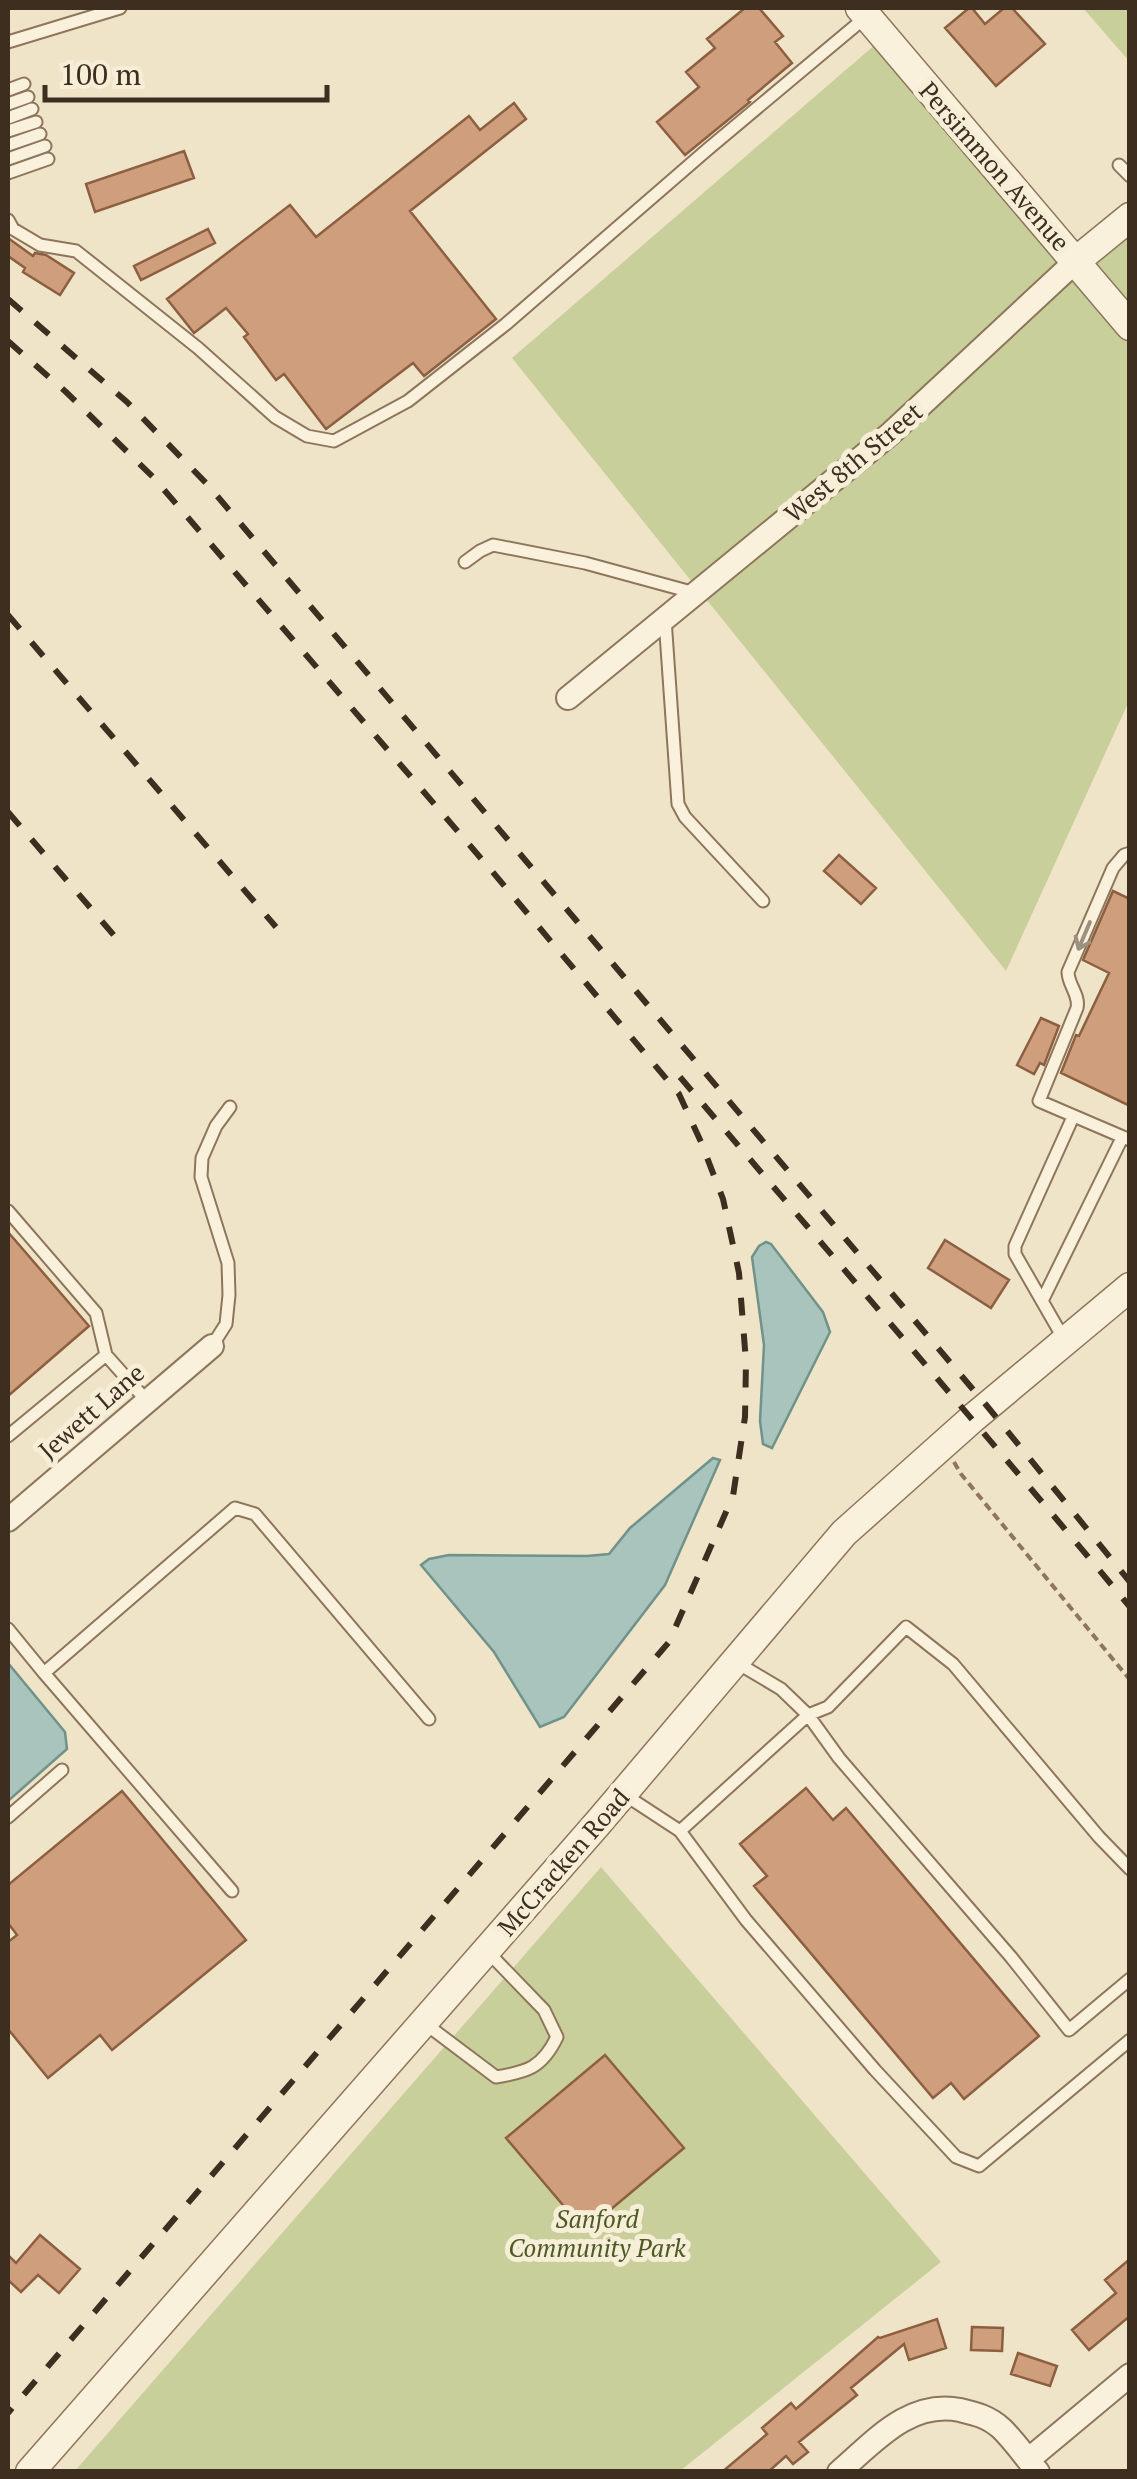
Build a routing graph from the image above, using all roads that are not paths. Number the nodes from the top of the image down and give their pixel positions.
1 (120, 8) edge
2 (863, 12) edge
3 (8, 42) edge
4 (8, 90) edge
5 (8, 104) edge
6 (8, 118) edge
7 (36, 122) junction
8 (8, 132) edge
9 (8, 145) edge
10 (8, 159) edge
11 (1120, 164) dead end
12 (8, 172) edge
13 (1130, 176) edge
14 (1130, 217) edge
15 (8, 220) edge
16 (1076, 261) junction
17 (1130, 326) edge
18 (465, 562) dead end
19 (696, 593) junction
20 (665, 619) junction
21 (568, 698) dead end
22 (1130, 853) edge
23 (763, 901) dead end
24 (230, 1107) dead end
25 (1074, 1117) junction
26 (1126, 1139) edge
27 (8, 1211) edge
28 (1130, 1287) edge
29 (1042, 1301) junction
30 (1065, 1341) junction
31 (212, 1346) joint
32 (106, 1355) junction
33 (146, 1400) junction
34 (8, 1436) edge
35 (8, 1520) edge
36 (8, 1628) edge
37 (734, 1661) junction
38 (44, 1673) junction
39 (808, 1715) junction
40 (429, 1719) dead end
41 (62, 1770) dead end
42 (622, 1793) junction
43 (8, 1816) edge
44 (680, 1831) junction
45 (1130, 1869) edge
46 (232, 1891) dead end
47 (486, 1950) junction
48 (1130, 1979) edge
49 (423, 2022) junction
50 (1130, 2040) edge
51 (1130, 2375) edge
52 (1033, 2466) edge
53 (30, 2472) edge
54 (839, 2472) edge

1 - 3 lane
2 - 15 lane
2 - 16 street, Persimmon Avenue
4 - 7 lane
5 - 7 lane
6 - 7 lane
7 - 8 lane
7 - 9 lane
7 - 10 lane
7 - 12 lane
11 - 13 lane
14 - 16 street, West 8th Street
16 - 17 street, Persimmon Avenue
16 - 19 street, West 8th Street
18 - 19 lane
19 - 20 street, West 8th Street
20 - 21 street, West 8th Street
20 - 23 lane
22 -> 25 lane
24 - 31 lane
25 - 26 lane
25 - 29 lane
26 - 29 lane
27 - 32 lane
28 - 30 street, McCracken Road
29 - 30 lane
30 - 37 street, McCracken Road
31 - 33 street, Jewett Lane
32 - 33 lane
32 - 34 lane
33 - 35 street, Jewett Lane
36 - 38 lane
37 - 39 lane
37 - 42 street, McCracken Road
38 - 40 lane
38 - 46 lane
39 - 44 lane
39 - 45 lane
39 - 48 lane
41 - 43 lane
42 - 44 lane
42 - 47 street, McCracken Road
44 - 50 lane
47 - 49 street, McCracken Road
47 - 49 lane
49 - 53 street, McCracken Road
51 - 52 street
52 - 54 street

